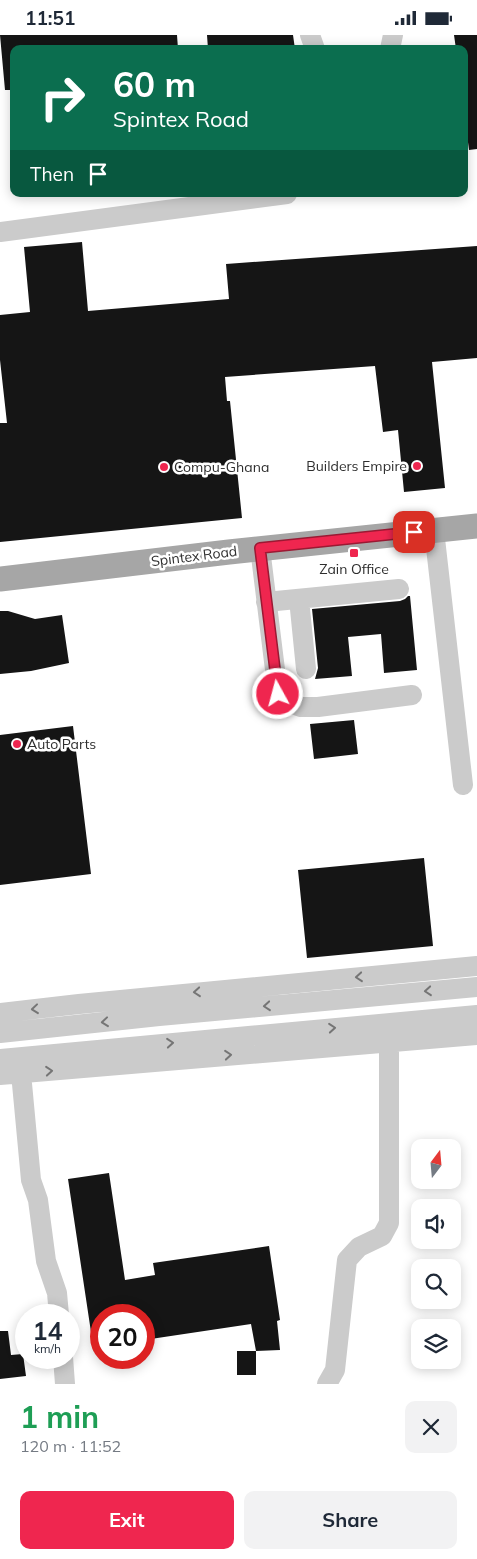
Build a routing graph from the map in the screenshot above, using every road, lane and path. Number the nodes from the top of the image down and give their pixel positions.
1 (264, 197) edge
2 (0, 231) edge
3 (477, 526) edge
4 (434, 530) junction
5 (260, 548) junction
6 (0, 579) edge
7 (399, 589) dead end
8 (299, 599) junction
9 (266, 602) junction
10 (306, 669) dead end
11 (412, 695) dead end
12 (463, 785) dead end
13 (477, 967) edge
14 (477, 987) edge
15 (0, 1013) edge
16 (477, 1015) edge
17 (0, 1033) edge
18 (477, 1035) edge
19 (389, 1042) junction
20 (0, 1059) edge
21 (21, 1073) junction
22 (0, 1075) edge
23 (58, 1304) edge
24 (64, 1369) edge
25 (65, 1384) edge
26 (327, 1384) edge

1 - 2 street
3 - 4 main road, Spintex Road
4 - 5 main road, Spintex Road
4 - 12 street
5 - 6 main road, Spintex Road
5 - 9 street
7 - 8 street
8 - 9 street
8 - 10 street
9 - 11 street
13 -> 15 street
14 -> 17 street
20 -> 16 street
18 - 19 street
21 -> 19 street
19 - 26 street
21 - 22 street
21 - 23 street
24 - 25 street

